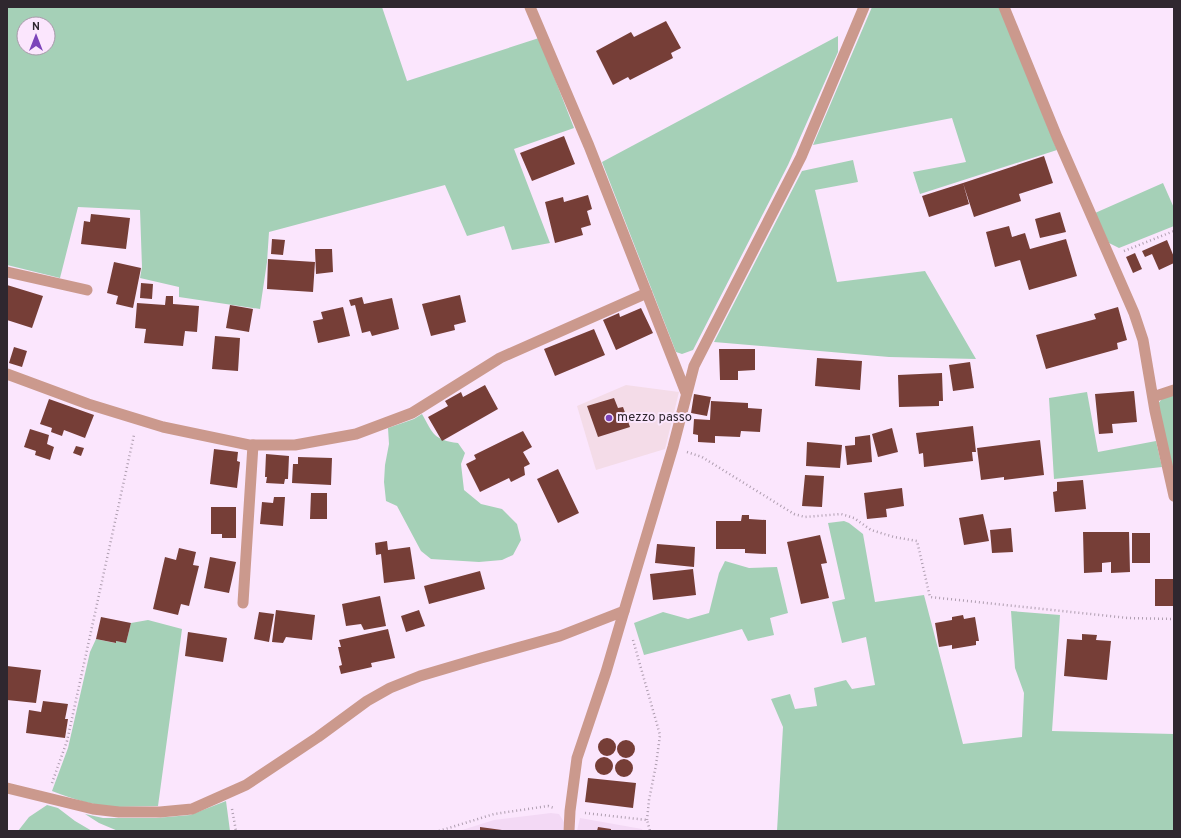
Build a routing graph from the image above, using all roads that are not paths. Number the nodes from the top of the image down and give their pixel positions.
1 (530, 7) edge
2 (864, 7) edge
3 (1004, 7) edge
4 (7, 272) edge
5 (87, 290) dead end
6 (647, 293) junction
7 (7, 374) edge
8 (1174, 390) edge
9 (686, 393) junction
10 (1153, 397) junction
11 (253, 445) junction
12 (1174, 496) edge
13 (243, 603) dead end
14 (624, 610) junction
15 (7, 788) edge
16 (569, 831) edge

1 - 6 street
2 - 9 street
3 - 10 street
4 - 5 street
6 - 9 street
6 - 11 street
7 - 11 street
8 - 10 street
9 - 14 street
10 - 12 street
11 - 13 street
14 - 15 street
14 - 16 street

